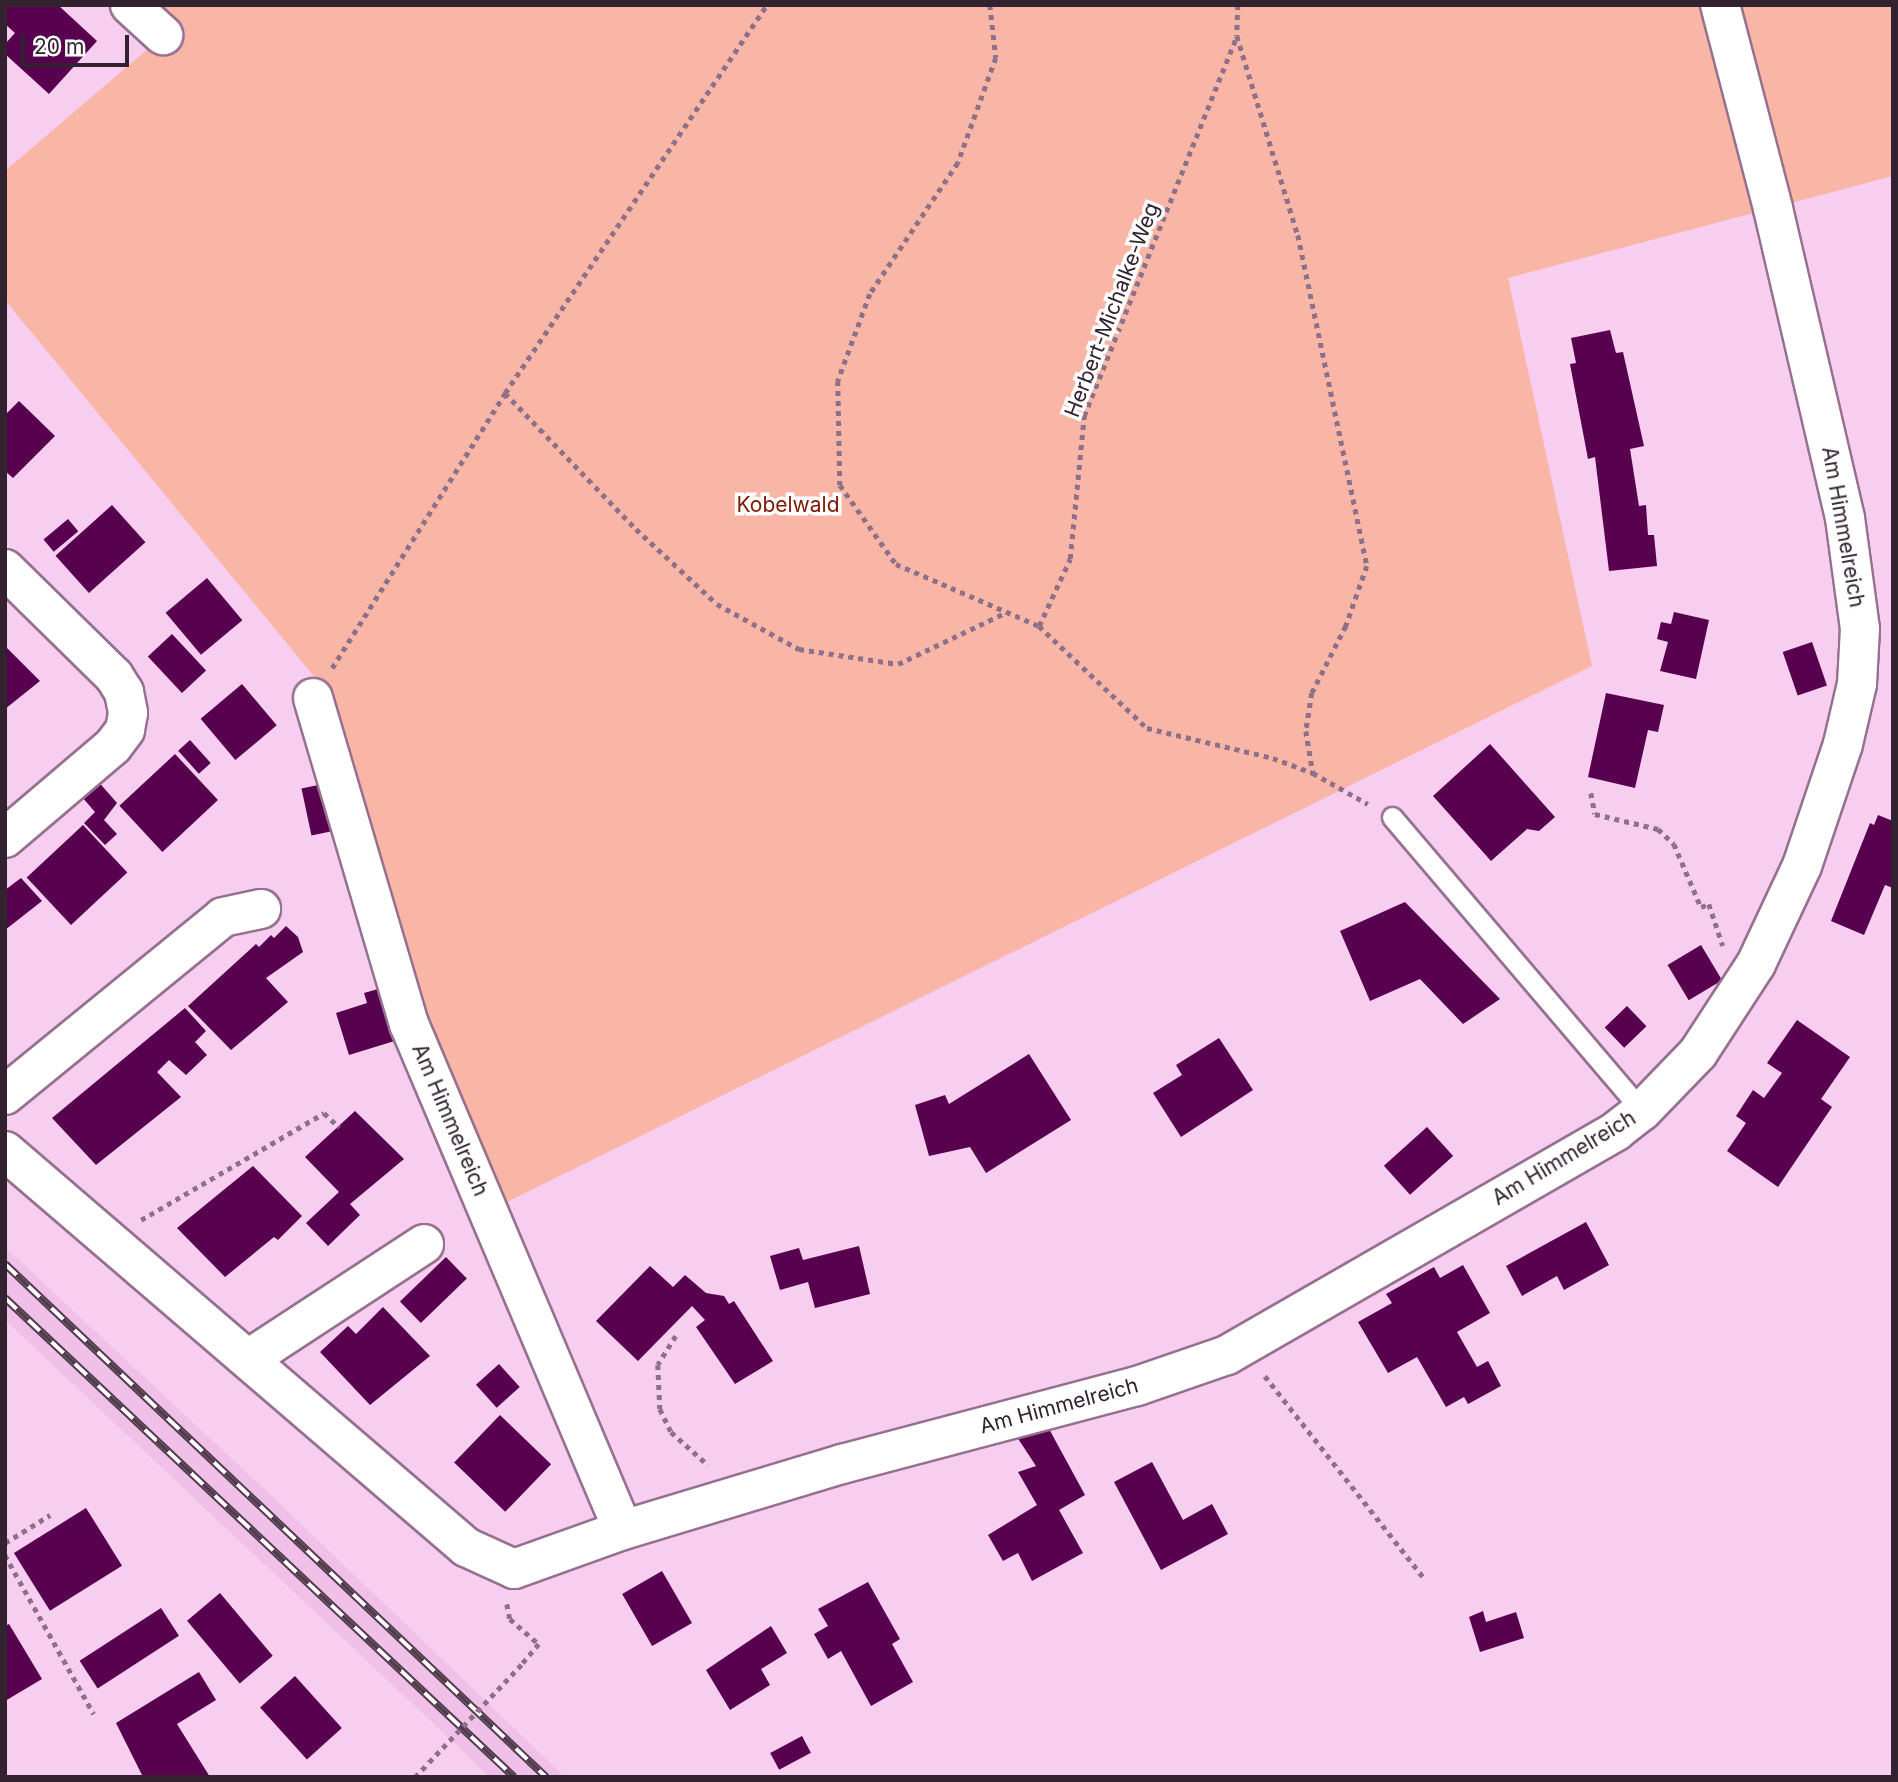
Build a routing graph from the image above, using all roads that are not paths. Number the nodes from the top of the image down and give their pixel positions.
1 (130, 5) edge
2 (1720, 5) edge
3 (163, 35) dead end
4 (5, 569) edge
5 (313, 698) road end
6 (1392, 817) road end
7 (5, 838) edge
8 (261, 909) dead end
9 (5, 1095) edge
10 (1642, 1111) junction
11 (5, 1151) edge
12 (424, 1244) dead end
13 (250, 1358) junction
14 (623, 1530) junction

1 - 3 street
2 - 10 street, Am Himmelreich
4 - 7 street
5 - 14 street, Am Himmelreich
6 - 10 lane
8 - 9 street
10 - 14 street, Am Himmelreich
11 - 13 street, Am Himmelreich
12 - 13 street
13 - 14 street, Am Himmelreich

